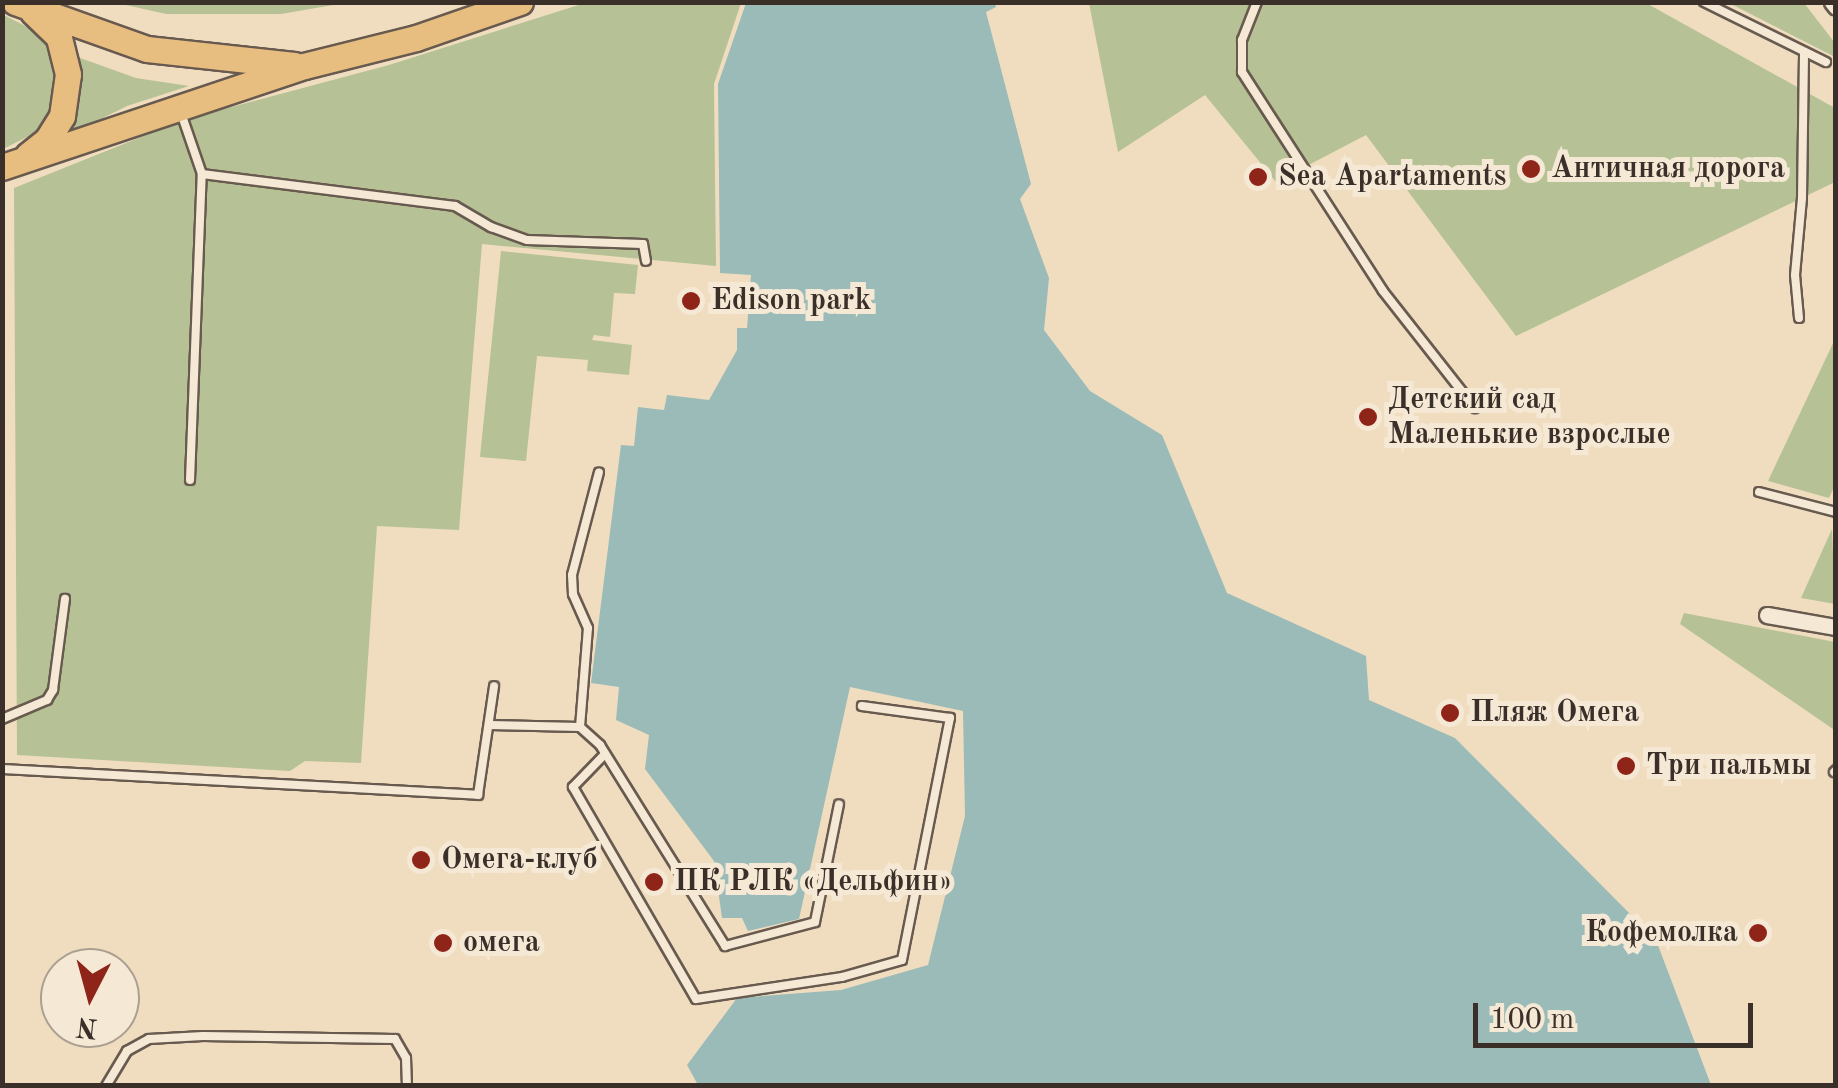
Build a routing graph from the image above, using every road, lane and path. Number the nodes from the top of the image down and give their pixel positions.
1 (520, 2) edge
2 (1257, 2) edge
3 (1704, 2) edge
4 (18, 3) edge
5 (1804, 52) junction
6 (1826, 62) dead end
7 (304, 66) junction
8 (180, 108) junction
9 (9, 165) edge
10 (202, 174) junction
11 (646, 261) dead end
12 (1798, 318) dead end
13 (1475, 408) dead end
14 (599, 472) dead end
15 (190, 480) dead end
16 (1759, 492) dead end
17 (1836, 512) edge
18 (65, 600) dead end
19 (1767, 615) dead end
20 (1836, 628) edge
21 (494, 686) dead end
22 (862, 706) dead end
23 (2, 719) edge
24 (490, 725) junction
25 (580, 727) junction
26 (606, 754) junction
27 (2, 768) edge
28 (839, 804) dead end
29 (106, 1086) edge
30 (407, 1086) edge

1 - 7 main road
2 - 13 lane
3 - 5 lane
4 - 7 main road
4 - 9 main road
5 - 6 lane
5 - 12 lane
7 - 8 main road
8 - 9 main road
8 - 10 lane
10 - 11 lane
10 - 15 lane
14 - 25 lane
16 - 17 lane
18 - 23 lane
19 - 20 street
21 - 24 lane
22 - 26 lane
24 - 25 lane
24 - 27 lane
25 - 26 lane
26 - 28 lane
29 - 30 lane

